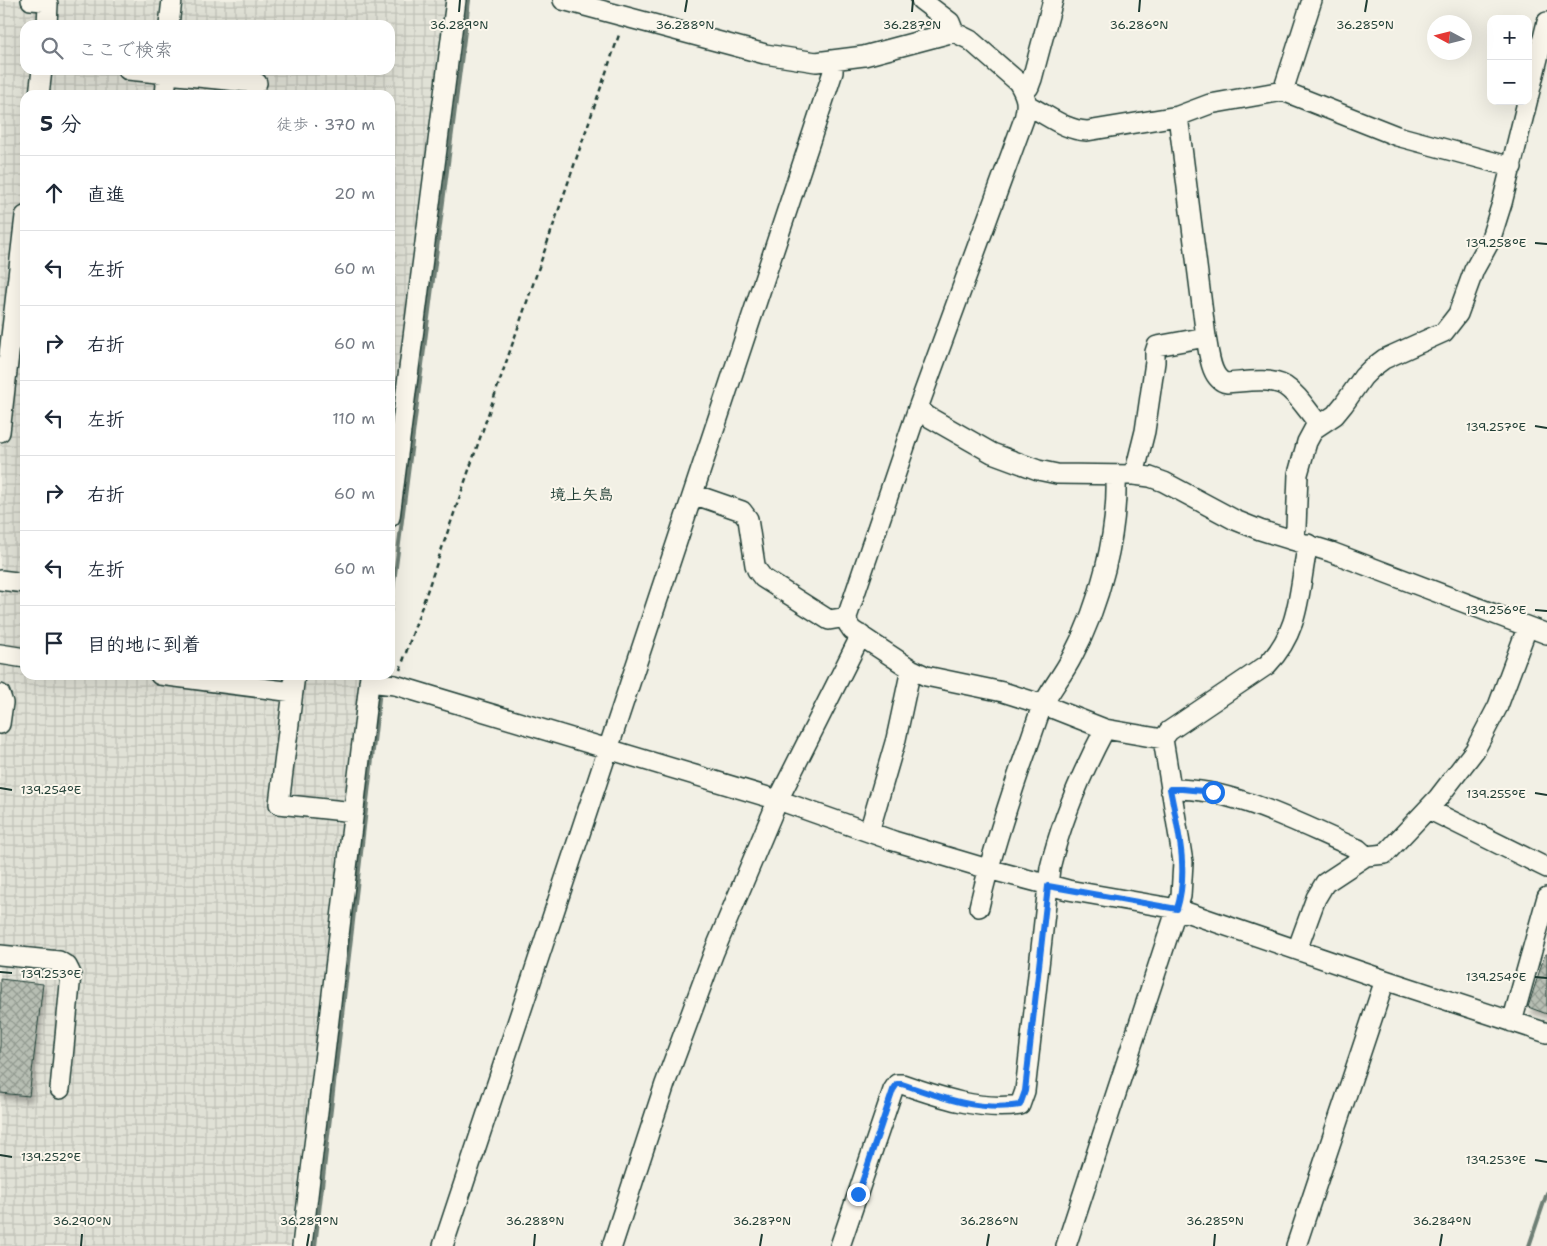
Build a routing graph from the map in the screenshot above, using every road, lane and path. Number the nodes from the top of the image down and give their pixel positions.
1 (31, 0) edge
2 (172, 0) edge
3 (456, 0) edge
4 (563, 0) edge
5 (921, 0) edge
6 (1053, 0) edge
7 (1312, 0) edge
8 (626, 18) junction
9 (47, 20) edge
10 (170, 20) edge
11 (1547, 22) edge
12 (954, 32) junction
13 (833, 61) junction
14 (41, 75) edge
15 (164, 75) edge
16 (189, 75) edge
17 (257, 83) edge
18 (40, 90) edge
19 (166, 90) edge
20 (1283, 91) junction
21 (1025, 98) junction
22 (1178, 116) junction
23 (1512, 167) junction
24 (20, 259) edge
25 (1206, 337) junction
26 (918, 408) junction
27 (1319, 424) junction
28 (0, 432) edge
29 (1125, 475) junction
30 (395, 478) edge
31 (693, 494) junction
32 (1300, 542) junction
33 (0, 580) edge
34 (20, 582) edge
35 (847, 617) junction
36 (1528, 628) junction
37 (1547, 634) edge
38 (861, 635) junction
39 (0, 654) edge
40 (20, 657) edge
41 (911, 669) junction
42 (234, 680) edge
43 (369, 680) edge
44 (376, 680) edge
45 (294, 684) edge
46 (395, 685) junction
47 (0, 694) edge
48 (1044, 705) junction
49 (0, 724) edge
50 (1105, 729) junction
51 (1163, 739) junction
52 (608, 750) junction
53 (1170, 789) junction
54 (778, 800) junction
55 (1428, 809) junction
56 (354, 812) junction
57 (869, 832) junction
58 (1366, 856) junction
59 (1547, 868) edge
60 (988, 869) junction
61 (1048, 886) junction
62 (1547, 897) edge
63 (979, 908) dead end
64 (1177, 909) junction
65 (1297, 950) junction
66 (0, 955) edge
67 (1385, 980) junction
68 (1512, 1022) junction
69 (1547, 1033) edge
70 (60, 1089) dead end
71 (302, 1246) edge
72 (443, 1246) edge
73 (612, 1246) edge
74 (840, 1246) edge
75 (1066, 1246) edge
76 (1296, 1246) edge

1 - 9 street
2 - 10 street
3 - 30 street
4 - 8 street
5 - 12 street
6 - 21 street
7 - 20 street
8 - 13 street
8 - 46 path
11 - 23 street
12 - 13 street
12 - 21 street
13 - 31 street
14 - 18 street
15 - 19 street
16 - 17 street
20 - 22 street
20 - 23 street
21 - 22 street
21 - 26 street
22 - 25 street
23 - 27 street
24 - 28 street
25 - 27 street
25 - 29 street
26 - 29 street
26 - 35 street
27 - 32 street
29 - 32 street
29 - 48 street
31 - 35 street
31 - 52 street
32 - 36 street
32 - 51 street
33 - 34 street
35 - 38 street
36 - 37 street
36 - 55 street
38 - 41 street
38 - 54 street
39 - 40 street
41 - 48 street
41 - 57 street
42 - 45 street
43 - 56 street
44 - 46 street
45 - 56 street
46 - 52 street
47 - 49 street
48 - 50 street
48 - 60 street
50 - 51 street
50 - 61 street
51 - 53 street
52 - 54 street
52 - 72 street
53 - 58 street
53 - 64 street
54 - 57 street
54 - 73 street
55 - 58 street
55 - 59 street
56 - 71 street
57 - 60 street
58 - 65 street
60 - 61 street
60 - 63 street
61 - 64 street
61 - 74 street
62 - 68 street
64 - 65 street
64 - 75 street
65 - 67 street
66 - 70 street
67 - 68 street
67 - 76 street
68 - 69 street

